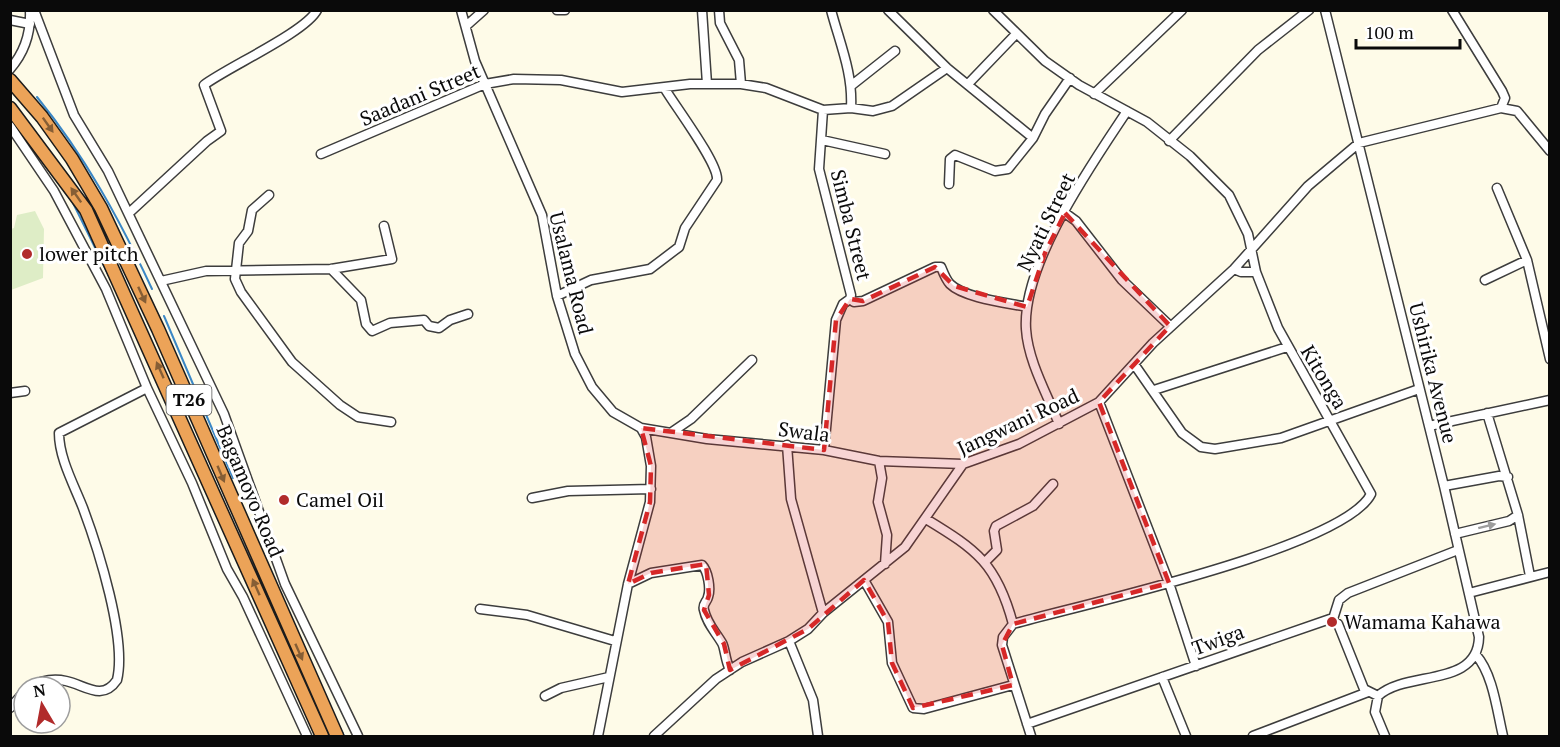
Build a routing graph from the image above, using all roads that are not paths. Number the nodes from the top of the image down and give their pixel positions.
1 (32, 10) edge
2 (317, 10) edge
3 (461, 10) edge
4 (484, 10) edge
5 (557, 10) edge
6 (565, 10) edge
7 (702, 10) edge
8 (719, 10) edge
9 (831, 10) edge
10 (888, 10) edge
11 (993, 10) edge
12 (1182, 10) edge
13 (1309, 10) edge
14 (1325, 10) edge
15 (1452, 10) edge
16 (10, 20) edge
17 (30, 24) junction
18 (466, 26) junction
19 (1016, 34) junction
20 (895, 51) dead end
21 (947, 68) junction
22 (10, 69) edge
23 (1070, 78) junction
24 (10, 80) edge
25 (485, 84) junction
26 (707, 84) junction
27 (741, 84) junction
28 (968, 84) junction
29 (852, 85) junction
30 (665, 89) junction
31 (1094, 93) junction
32 (10, 108) edge
33 (851, 108) junction
34 (1501, 108) junction
35 (823, 110) junction
36 (1127, 111) junction
37 (10, 126) edge
38 (1033, 138) junction
39 (822, 140) junction
40 (1169, 141) junction
41 (1359, 143) junction
42 (1550, 151) edge
43 (321, 154) dead end
44 (885, 154) dead end
45 (949, 184) dead end
46 (1497, 188) dead end
47 (269, 195) dead end
48 (129, 213) junction
49 (1065, 213) junction
50 (384, 226) dead end
51 (1251, 249) junction
52 (1527, 260) junction
53 (331, 269) junction
54 (1234, 269) junction
55 (236, 272) junction
56 (1256, 272) junction
57 (1485, 280) dead end
58 (161, 281) junction
59 (557, 296) junction
60 (847, 302) junction
61 (831, 305) dead end
62 (1027, 307) junction
63 (468, 314) dead end
64 (1170, 326) junction
65 (1287, 347) junction
66 (1550, 359) edge
67 (752, 360) dead end
68 (1134, 364) junction
69 (147, 388) junction
70 (1154, 390) junction
71 (1419, 390) junction
72 (25, 391) dead end
73 (10, 393) edge
74 (1550, 400) edge
75 (1099, 402) junction
76 (1487, 413) junction
77 (391, 422) dead end
78 (1332, 422) junction
79 (1059, 424) junction
80 (1429, 426) junction
81 (641, 428) junction
82 (672, 432) junction
83 (787, 445) junction
84 (824, 450) junction
85 (879, 461) junction
86 (963, 464) junction
87 (1508, 477) junction
88 (1053, 484) dead end
89 (1444, 486) junction
90 (651, 489) junction
91 (532, 498) dead end
92 (1518, 515) junction
93 (926, 519) junction
94 (1455, 534) junction
95 (1458, 550) junction
96 (985, 562) junction
97 (885, 564) junction
98 (1550, 572) edge
99 (1530, 576) junction
100 (864, 580) junction
101 (1169, 583) junction
102 (628, 584) junction
103 (1469, 593) junction
104 (480, 609) dead end
105 (823, 613) junction
106 (1333, 620) junction
107 (1013, 624) junction
108 (615, 641) junction
109 (789, 641) junction
110 (1476, 655) junction
111 (1196, 666) junction
112 (730, 670) junction
113 (609, 677) junction
114 (1162, 677) junction
115 (72, 683) edge
116 (1013, 685) junction
117 (1368, 692) junction
118 (546, 696) dead end
119 (1378, 696) junction
120 (1027, 724) junction
121 (307, 736) edge
122 (322, 736) edge
123 (337, 736) edge
124 (358, 736) edge
125 (598, 736) edge
126 (654, 736) edge
127 (818, 736) edge
128 (1029, 736) edge
129 (1186, 736) edge
130 (1253, 736) edge
131 (1385, 736) edge
132 (1503, 736) edge

1 - 17 street
1 - 48 street
2 - 48 street
3 - 18 street, Usalama Road
4 - 18 street
5 - 6 street
7 - 26 street
8 - 27 street
9 - 29 street
10 - 21 street
11 - 19 street, Kitonga
12 - 31 street
13 - 40 street
14 - 41 street, Ushirika Avenue
15 - 34 street
16 - 17 street
17 - 22 street
18 - 25 street, Usalama Road
19 - 23 street, Kitonga
19 - 28 street
20 - 29 street
21 - 28 street
21 - 33 street, Saadani Street
23 - 31 street, Kitonga
23 - 38 street
24 -> 123 highway, Bagamoyo Road / T26
25 - 30 street, Saadani Street
25 - 43 street, Saadani Street
25 - 59 street, Usalama Road
26 - 27 street, Saadani Street
26 - 30 street, Saadani Street
27 - 35 street, Saadani Street
28 - 38 street
29 - 33 street
30 - 59 street
31 - 36 street, Kitonga
122 -> 32 highway, Bagamoyo Road / T26
33 - 35 street, Saadani Street
34 - 41 street
34 - 42 street
35 - 39 street, Simba Street
36 - 40 street, Kitonga
36 - 49 street, Nyati Street
37 - 69 street
38 - 45 street
39 - 44 street
39 - 60 street, Simba Street
40 - 51 street, Kitonga
41 - 51 street, Jangwani Road
41 - 71 street, Ushirika Avenue
46 - 52 street
47 - 55 street
48 - 58 street
49 - 62 street, Nyati Street
49 - 64 street
50 - 53 street
51 - 54 street, Jangwani Road
51 - 56 street, Kitonga
52 - 57 street
52 - 66 street
53 - 55 street
53 - 63 street
54 - 56 street
54 - 64 street, Jangwani Road
55 - 58 street
55 - 77 street
56 - 65 street, Kitonga
58 - 124 street
59 - 81 street, Usalama Road
60 - 61 street
60 - 62 street
60 - 84 street, Simba Street
62 - 79 street, Nyati Street
64 - 68 street, Jangwani Road
65 - 70 street
65 - 78 street, Kitonga
67 - 82 street
68 - 70 street
68 - 75 street, Jangwani Road
69 - 115 street
69 - 121 street
70 - 78 street
71 - 78 street
71 - 80 street, Ushirika Avenue
72 - 73 street
74 - 76 street
75 - 79 street, Jangwani Road
75 - 101 street
76 - 80 street
76 - 87 street
78 - 101 street, Kitonga
79 - 86 street, Jangwani Road
80 - 89 street, Ushirika Avenue
81 - 82 street, Swala
81 - 90 street
82 - 83 street, Swala
83 - 84 street, Swala
83 - 105 street
84 - 85 street, Swala
85 - 86 street, Swala
85 - 97 street
86 - 93 street, Jangwani Road
87 - 89 street
87 - 92 street
88 - 96 street
89 - 94 street, Ushirika Avenue
90 - 91 street
90 - 102 street
94 -> 92 street
92 - 99 street
93 - 96 street
93 - 97 street, Jangwani Road
94 - 95 street, Ushirika Avenue
95 - 103 street, Ushirika Avenue
95 - 106 street
96 - 107 street
97 - 100 street, Jangwani Road
98 - 99 street
99 - 103 street
100 - 105 street, Jangwani Road
100 - 116 street
101 - 107 street, Kitonga
101 - 111 street
102 - 108 street
102 - 112 street
103 - 110 street, Ushirika Avenue
104 - 108 street
105 - 109 street, Jangwani Road
106 - 111 street, Twiga
106 - 117 street
107 - 116 street
108 - 113 street
109 - 112 street, Jangwani Road
109 - 127 street
110 - 119 street
110 - 132 street
111 - 114 street, Twiga
112 - 126 street, Jangwani Road
113 - 118 street
113 - 125 street
114 - 120 street, Twiga
114 - 129 street
116 - 120 street
117 - 119 street
117 - 130 street
119 - 131 street
120 - 128 street

